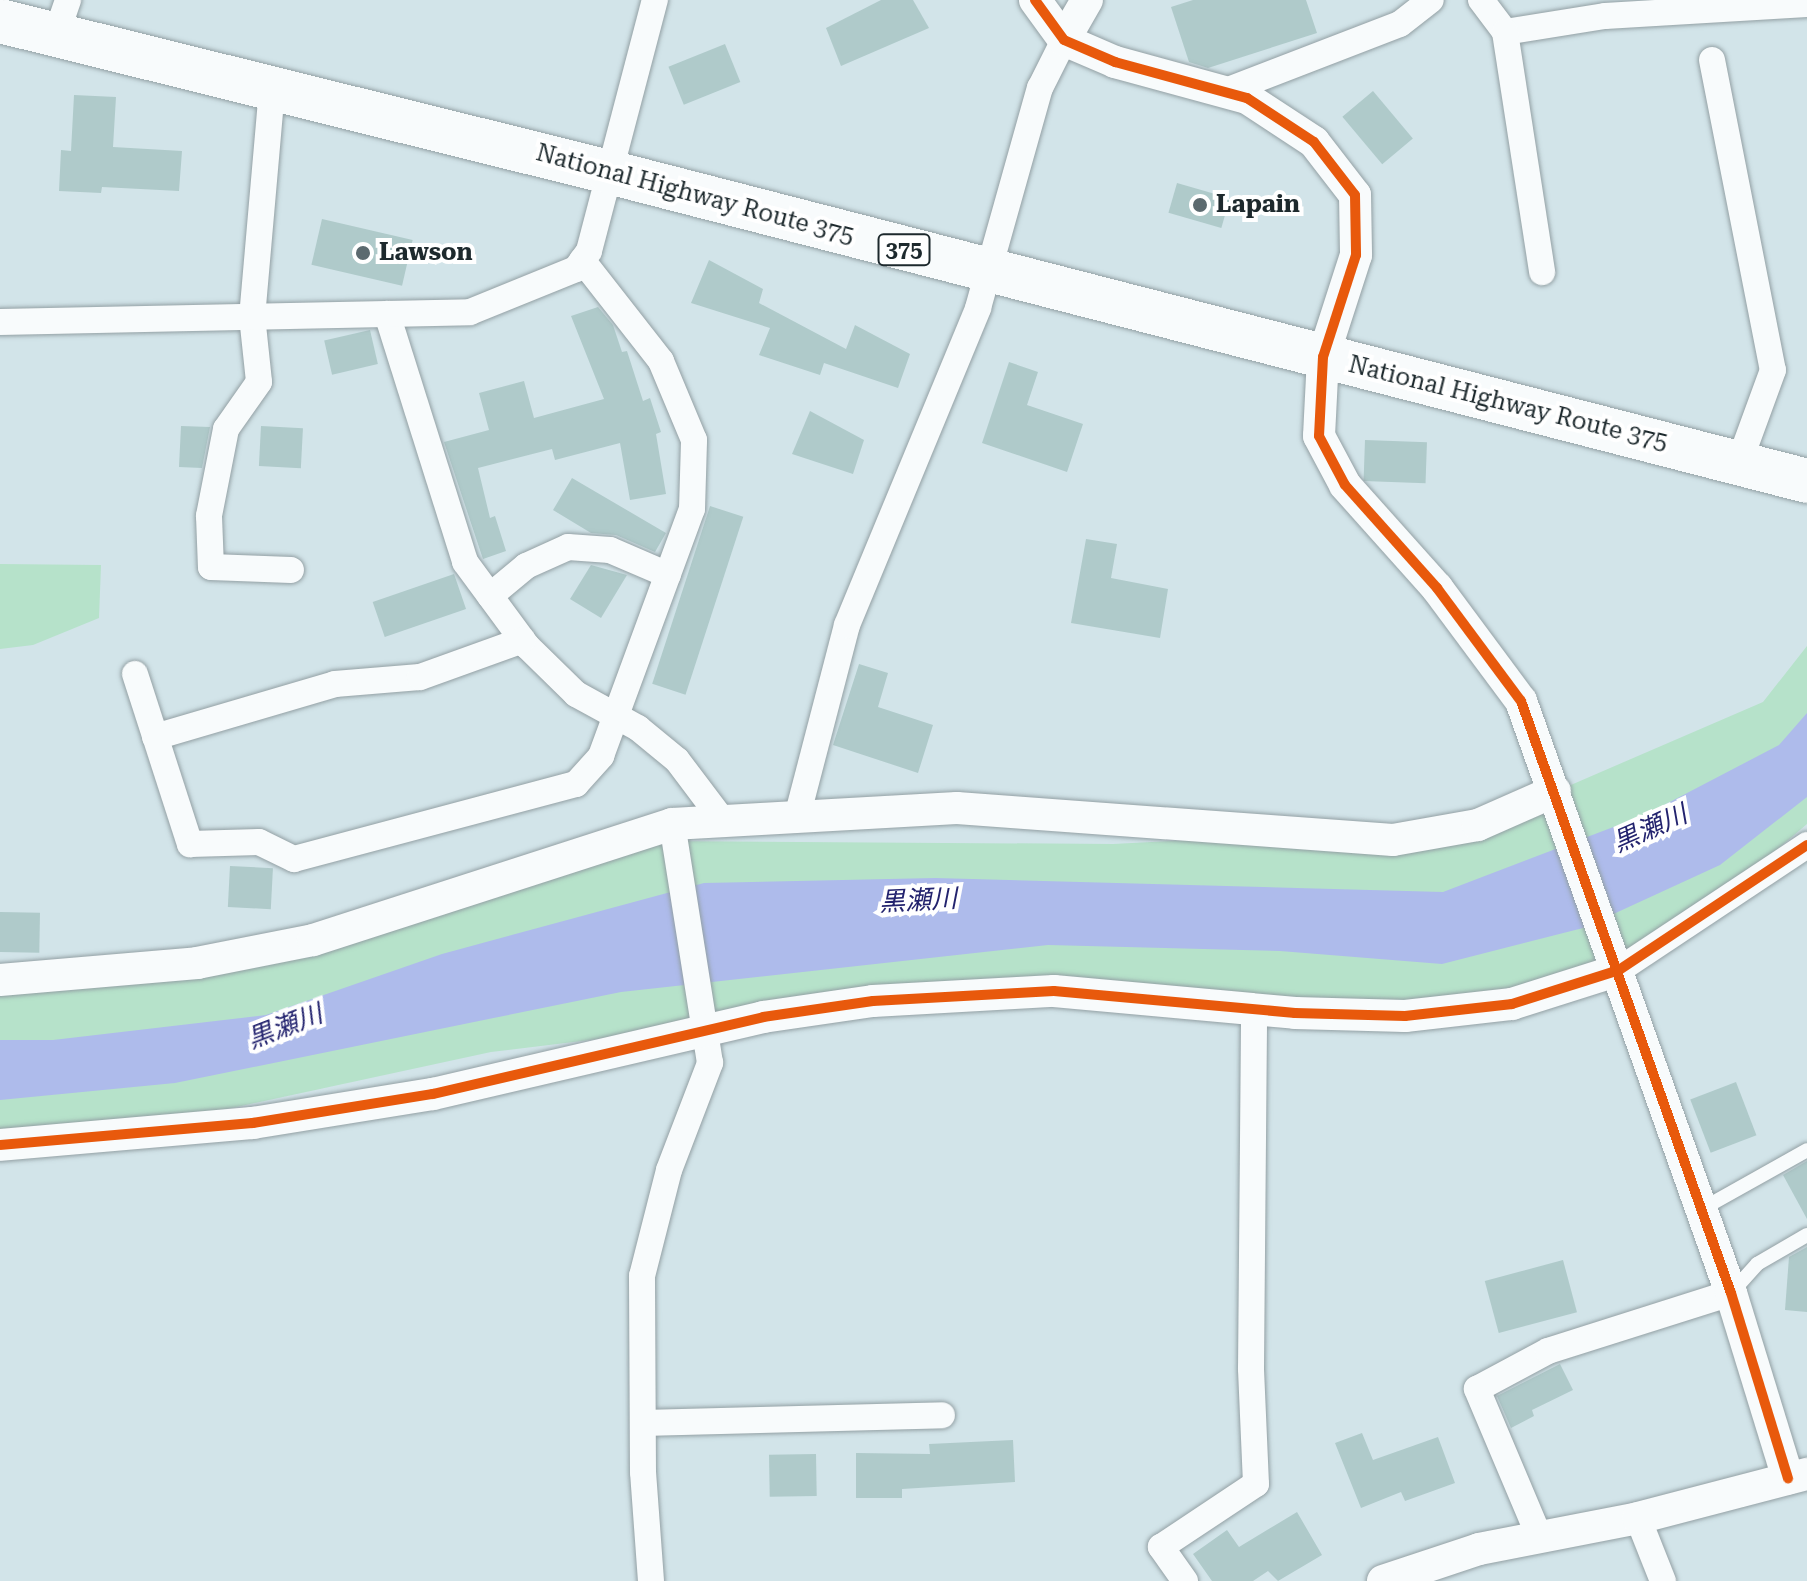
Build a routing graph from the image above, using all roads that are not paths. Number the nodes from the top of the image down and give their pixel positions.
1 (655, 0) edge
2 (1035, 0) edge
3 (1087, 0) edge
4 (1431, 0) edge
5 (1481, 0) edge
6 (1807, 4) edge
7 (62, 18) edge
8 (0, 21) edge
9 (1505, 32) junction
10 (1064, 40) junction
11 (1712, 60) dead end
12 (272, 89) junction
13 (1226, 91) junction
14 (609, 172) junction
15 (582, 260) junction
16 (991, 272) junction
17 (1542, 272) dead end
18 (387, 314) junction
19 (252, 316) junction
20 (0, 322) edge
21 (1323, 357) junction
22 (1739, 463) junction
23 (1807, 481) edge
24 (291, 570) dead end
25 (668, 575) junction
26 (490, 596) junction
27 (523, 640) junction
28 (135, 674) dead end
29 (616, 716) junction
30 (155, 737) junction
31 (1555, 791) junction
32 (797, 817) junction
33 (723, 821) junction
34 (674, 834) junction
35 (1807, 845) edge
36 (1619, 970) junction
37 (0, 980) edge
38 (1254, 1008) junction
39 (703, 1025) junction
40 (0, 1145) edge
41 (1807, 1150) edge
42 (1702, 1209) junction
43 (1807, 1235) edge
44 (1731, 1293) junction
45 (942, 1415) dead end
46 (646, 1423) junction
47 (1798, 1476) edge
48 (1638, 1518) junction
49 (1539, 1536) junction
50 (1423, 1575) edge
51 (651, 1581) edge
52 (1185, 1581) edge
53 (1383, 1581) edge
54 (1663, 1581) edge

1 - 14 street
2 - 10 street
3 - 10 street
4 - 13 street
5 - 9 street
6 - 9 street
7 - 8 highway, National Highway Route 375 / 375
7 - 12 highway, National Highway Route 375 / 375
9 - 17 street
10 - 13 street
10 - 16 street
11 - 22 street
12 - 14 highway, National Highway Route 375 / 375
12 - 19 street
13 - 21 street
14 - 15 street
14 - 16 highway, National Highway Route 375 / 375
15 - 18 street
15 - 25 street
16 - 21 highway, National Highway Route 375 / 375
16 - 32 street
18 - 19 street
18 - 26 street
19 - 20 street
19 - 24 street
21 - 22 highway, National Highway Route 375 / 375
21 - 31 street
22 - 23 highway, National Highway Route 375 / 375
25 - 26 street
25 - 29 street
26 - 27 street
27 - 29 street
27 - 30 street
28 - 30 street
29 - 30 street
29 - 33 street
31 - 32 street
31 - 36 street
32 - 33 street
33 - 34 street
34 - 37 street
34 - 39 street
35 - 36 street
36 - 38 street
36 - 42 street
38 - 39 street
38 - 52 street
39 - 40 street
39 - 46 street
41 - 42 lane
42 - 44 street
43 - 44 lane
44 - 47 street
44 - 49 street
45 - 46 street
46 - 51 street
47 - 48 street
48 - 49 street
48 - 54 street
49 - 50 street
50 - 53 street

